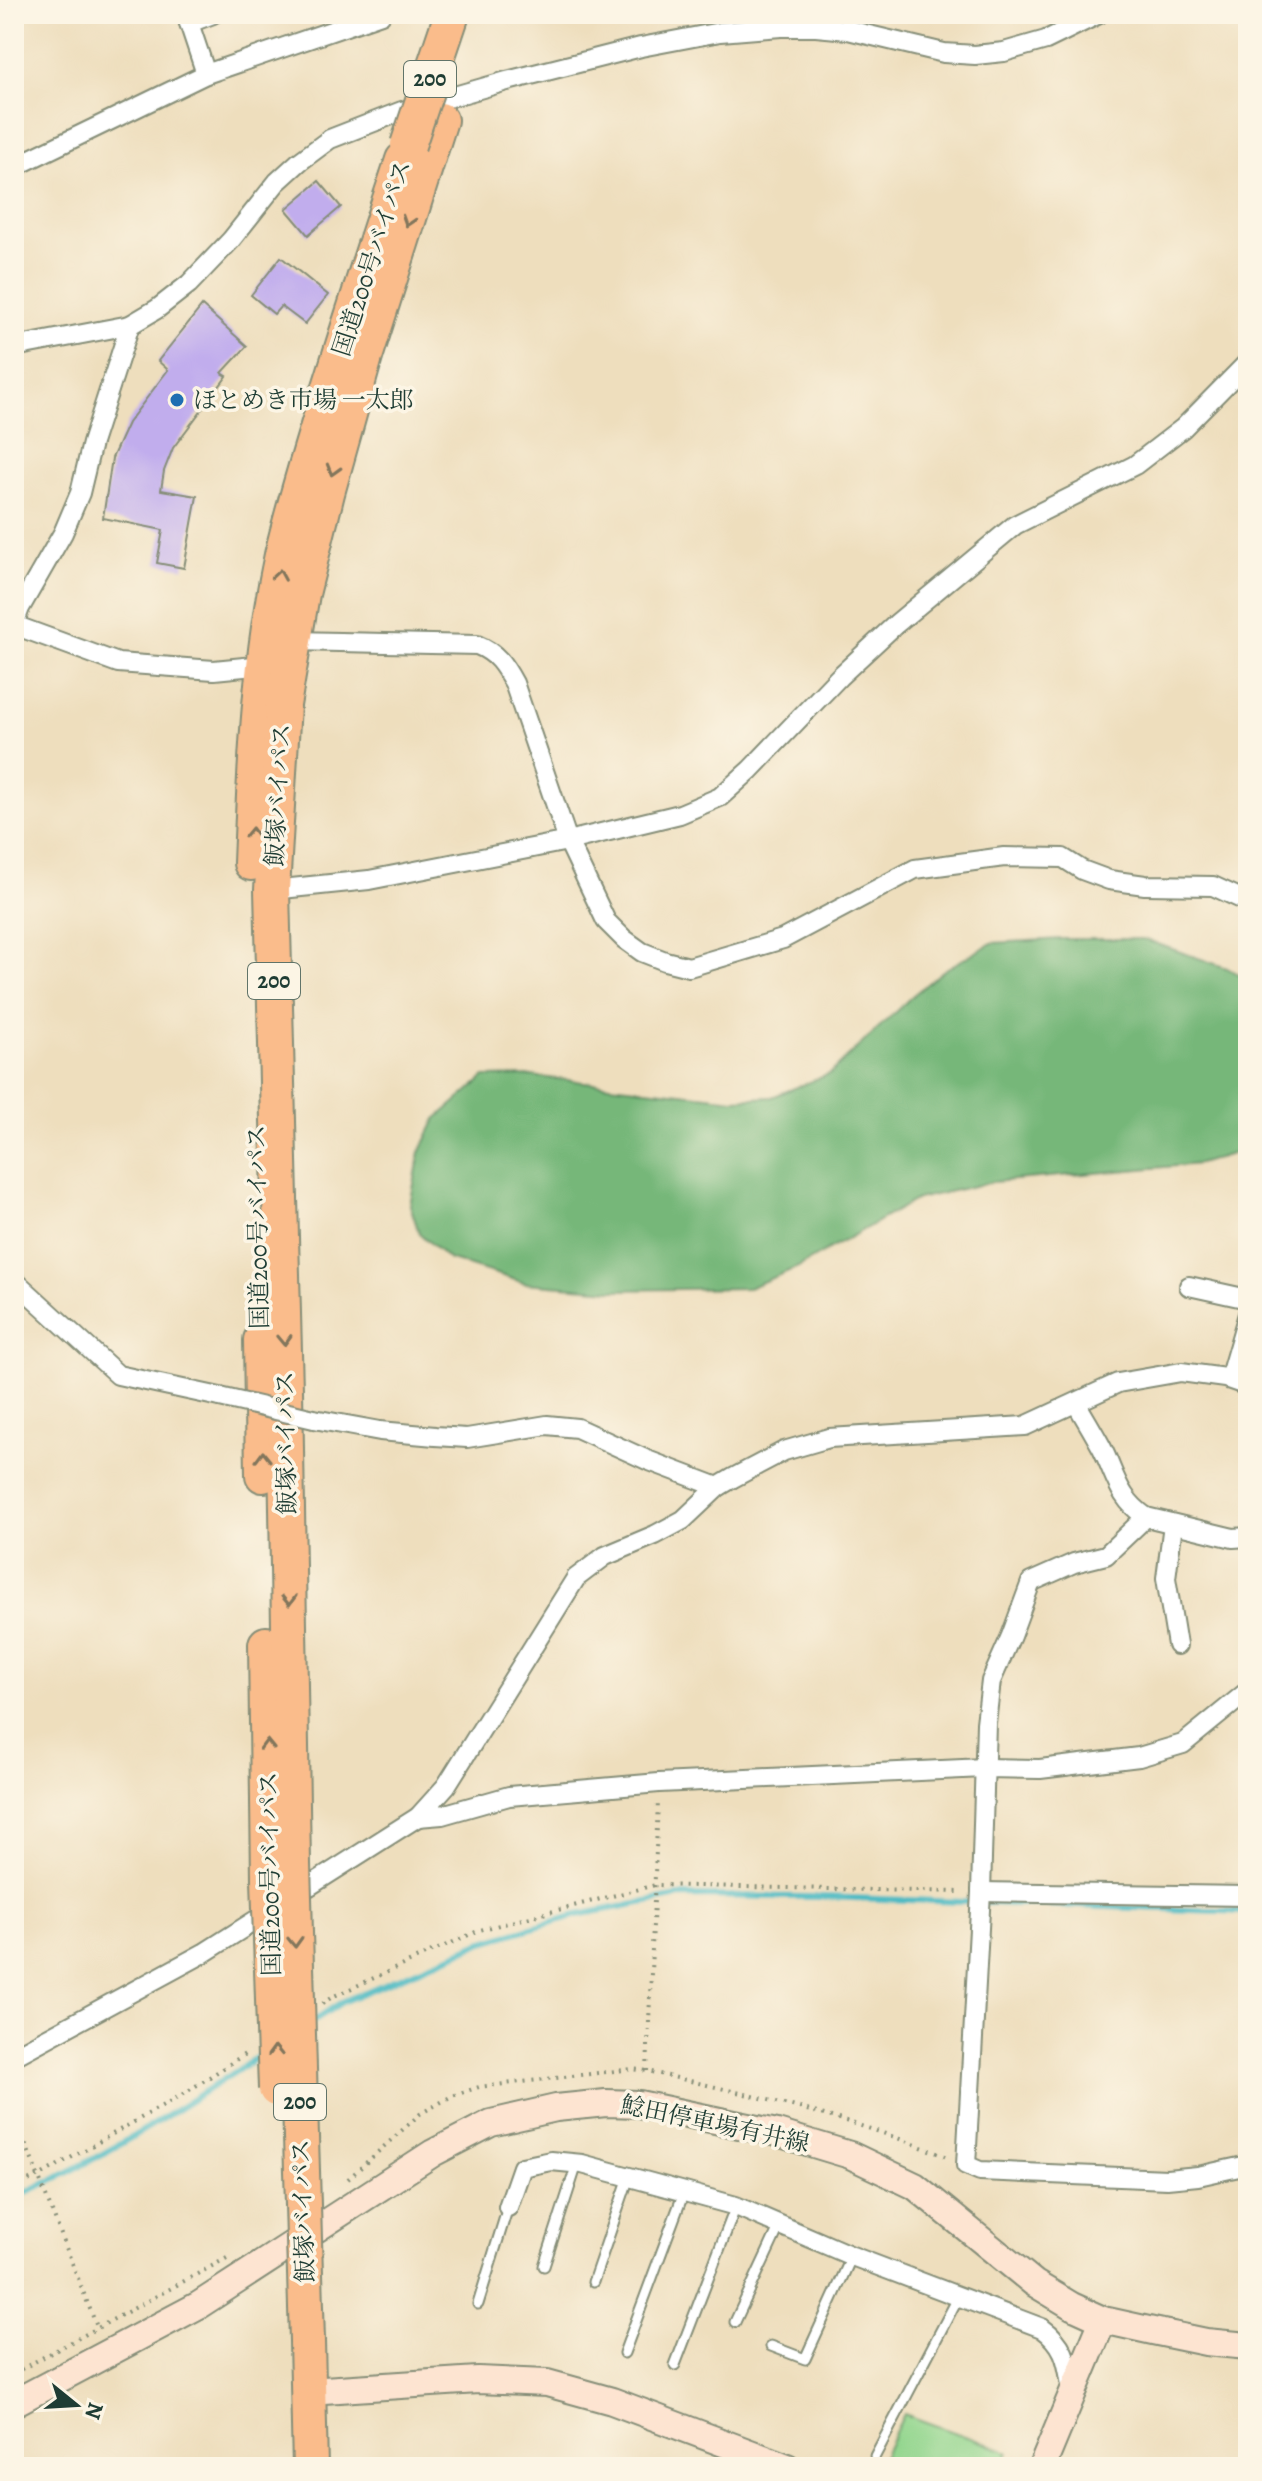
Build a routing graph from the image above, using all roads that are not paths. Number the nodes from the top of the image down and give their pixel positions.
1 (213, 14) edge
2 (381, 14) edge
3 (452, 14) edge
4 (475, 14) edge
5 (1099, 14) edge
6 (187, 19) edge
7 (206, 74) junction
8 (14, 167) edge
9 (130, 325) junction
10 (14, 347) edge
11 (1248, 362) edge
12 (14, 624) edge
13 (294, 641) junction
14 (264, 665) junction
15 (568, 841) junction
16 (272, 890) junction
17 (1248, 902) edge
18 (14, 1280) edge
19 (1189, 1286) dead end
20 (1248, 1299) edge
21 (1248, 1314) edge
22 (1229, 1379) junction
23 (1248, 1386) edge
24 (1076, 1403) junction
25 (718, 1487) junction
26 (1146, 1517) junction
27 (1173, 1524) junction
28 (1248, 1537) edge
29 (1177, 1645) dead end
30 (1248, 1691) edge
31 (984, 1768) junction
32 (418, 1817) junction
33 (281, 1872) junction
34 (981, 1892) junction
35 (1248, 1896) edge
36 (14, 2056) edge
37 (577, 2164) junction
38 (1248, 2165) edge
39 (629, 2177) junction
40 (684, 2192) junction
41 (736, 2206) junction
42 (508, 2207) joint
43 (780, 2225) junction
44 (852, 2256) junction
45 (544, 2266) dead end
46 (593, 2282) dead end
47 (959, 2296) junction
48 (478, 2304) dead end
49 (1103, 2320) junction
50 (735, 2322) dead end
51 (771, 2346) dead end
52 (1248, 2346) edge
53 (296, 2347) junction
54 (624, 2353) dead end
55 (675, 2365) dead end
56 (308, 2391) junction
57 (1072, 2394) junction
58 (14, 2403) edge
59 (875, 2456) dead end
60 (287, 2467) edge
61 (310, 2467) edge
62 (787, 2467) edge
63 (1042, 2467) edge

1 - 6 street
2 - 7 street
14 -> 3 highway, 国道200号バイパス / 200, bridge
4 -> 13 highway, 飯塚バイパス / 200
5 - 9 street
6 - 7 street
7 - 8 street
9 - 10 street
9 - 12 street
11 - 15 street
12 - 14 street
13 - 14 street
13 - 15 street
13 - 16 highway, 飯塚バイパス / 200
33 -> 14 highway, 国道200号バイパス / 200
15 - 16 street
15 - 17 street
16 -> 33 highway, 飯塚バイパス / 200
18 - 25 street, bridge
19 - 20 street
21 - 22 street
22 - 23 street
22 - 24 street
24 - 25 street
24 - 26 street
25 - 32 street
26 - 27 street
26 - 31 street
27 - 28 street
27 - 29 street
30 - 31 street
31 - 32 street
31 - 34 street
32 - 36 street
33 - 53 highway, 国道200号バイパス / 200, bridge
34 - 35 street
34 - 38 street
37 - 39 street
37 - 42 street
37 - 45 lane
39 - 40 street
39 - 46 lane
40 - 41 street
40 - 54 lane
41 - 43 street
41 - 55 lane
42 - 48 lane
43 - 44 street
43 - 50 lane
44 - 47 street
44 - 51 lane
47 - 57 street
47 - 59 lane
49 - 52 main road, 鯰田停車場有井線
49 - 57 main road
49 - 58 main road, 鯰田停車場有井線
53 - 56 highway, 200
53 - 60 highway, 国道200号バイパス / 200
56 - 61 highway, 200
56 - 62 main road
57 - 63 main road

